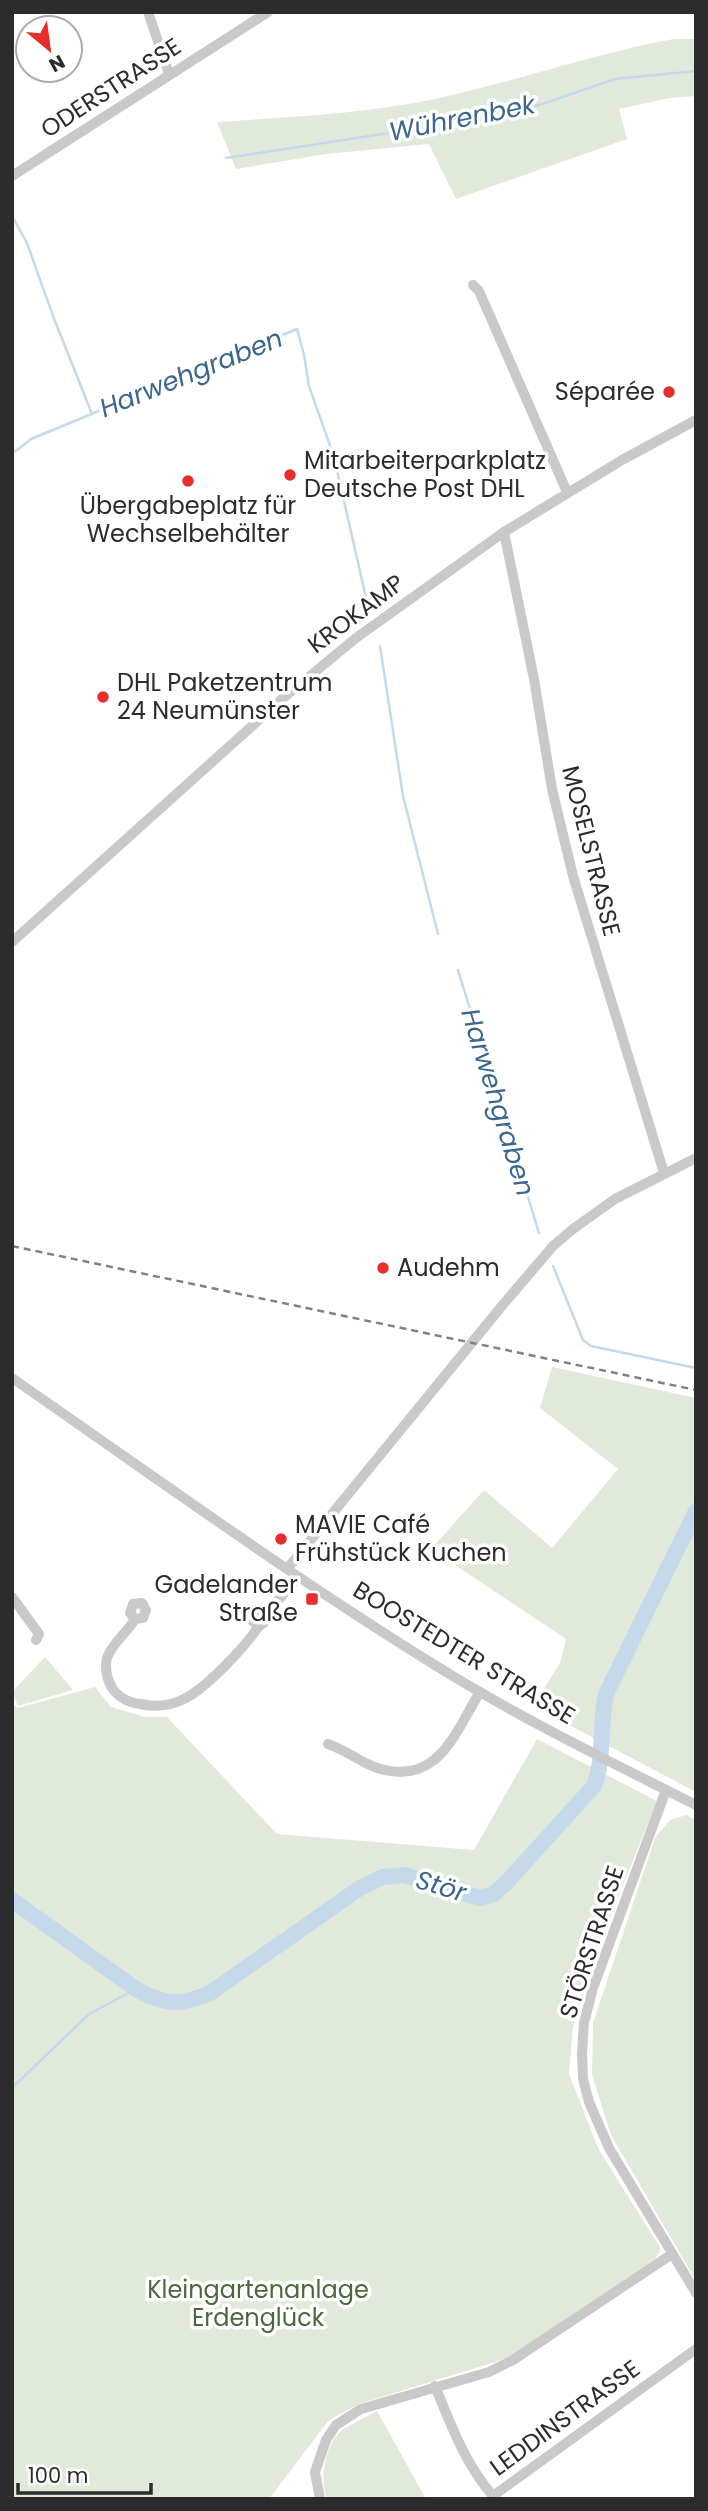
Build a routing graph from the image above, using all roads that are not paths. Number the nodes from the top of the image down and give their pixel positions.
1 (148, 12) edge
2 (268, 12) edge
3 (169, 74) junction
4 (12, 176) edge
5 (473, 285) dead end
6 (696, 420) edge
7 (567, 492) junction
8 (504, 532) junction
9 (12, 942) edge
10 (696, 1158) edge
11 (664, 1173) junction
12 (12, 1378) edge
13 (287, 1569) junction
14 (298, 1577) junction
15 (12, 1597) edge
16 (135, 1619) dead end
17 (36, 1640) dead end
18 (480, 1692) junction
19 (328, 1744) dead end
20 (666, 1790) junction
21 (696, 1805) edge
22 (672, 2254) junction
23 (696, 2293) edge
24 (696, 2349) edge
25 (436, 2386) junction
26 (320, 2499) edge

1 - 3 street
2 - 3 street, ODERSTRASSE
3 - 4 street, ODERSTRASSE
5 - 7 street
6 - 7 street, KROKAMP
7 - 8 street, KROKAMP
8 - 9 street, KROKAMP
8 - 11 street, MOSELSTRASSE
10 - 11 street
11 - 13 street
12 - 13 street, BOOSTEDTER STRASSE
13 - 14 street, BOOSTEDTER STRASSE
14 - 16 street
14 - 18 street, BOOSTEDTER STRASSE
15 - 17 street
18 - 19 street
18 - 20 street, BOOSTEDTER STRASSE
20 - 21 street, BOOSTEDTER STRASSE
20 - 22 street, STÖRSTRASSE
22 - 23 street, STÖRSTRASSE
22 - 25 street
24 - 25 street, LEDDINSTRASSE
25 - 26 street

